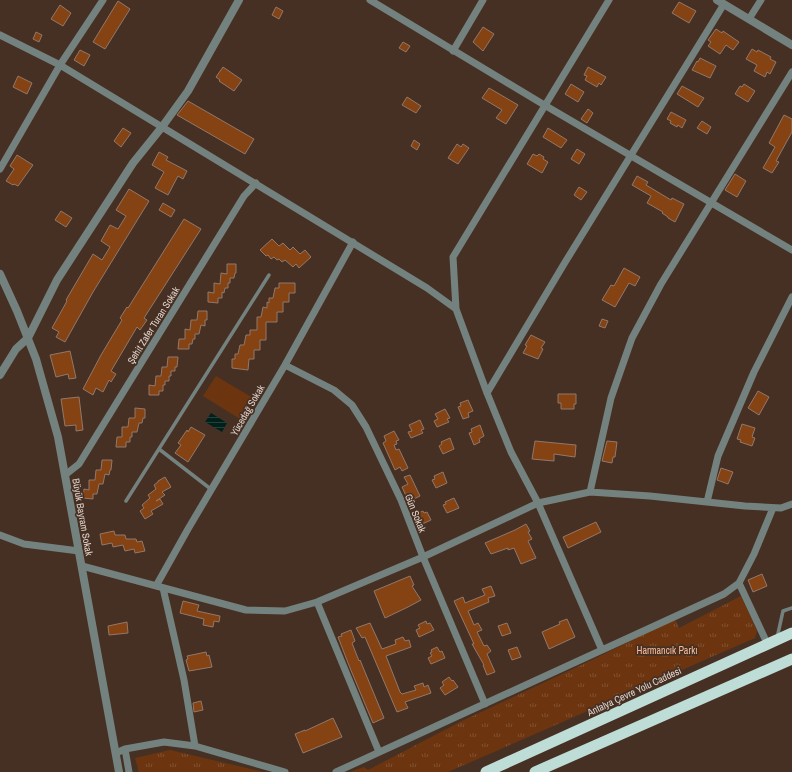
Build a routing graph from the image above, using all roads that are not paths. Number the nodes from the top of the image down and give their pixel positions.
1 (103, 0) edge
2 (239, 0) edge
3 (370, 0) edge
4 (483, 0) edge
5 (609, 0) edge
6 (761, 0) edge
7 (721, 2) edge
8 (749, 19) junction
9 (0, 35) edge
10 (792, 45) edge
11 (453, 51) junction
12 (60, 65) junction
13 (792, 72) edge
14 (546, 106) junction
15 (162, 127) junction
16 (631, 155) junction
17 (0, 169) edge
18 (256, 183) junction
19 (711, 202) junction
20 (353, 242) junction
21 (792, 250) edge
22 (0, 274) edge
23 (269, 275) dead end
24 (792, 297) edge
25 (456, 309) junction
26 (28, 338) junction
27 (285, 365) junction
28 (0, 375) edge
29 (487, 393) junction
30 (160, 450) junction
31 (65, 475) junction
32 (212, 490) junction
33 (590, 492) junction
34 (126, 501) dead end
35 (707, 502) junction
36 (538, 503) junction
37 (792, 504) edge
38 (773, 508) junction
39 (0, 535) edge
40 (79, 551) junction
41 (423, 557) junction
42 (82, 566) junction
43 (738, 583) junction
44 (159, 587) junction
45 (317, 602) junction
46 (792, 608) edge
47 (792, 633) edge
48 (772, 641) junction
49 (602, 650) junction
50 (792, 659) edge
51 (485, 704) junction
52 (195, 746) junction
53 (125, 749) junction
54 (379, 752) junction
55 (116, 753) junction
56 (119, 772) edge
57 (130, 772) edge
58 (285, 772) edge
59 (336, 772) edge
60 (486, 772) edge
61 (535, 772) edge

1 - 12 street
2 - 15 street
3 - 11 street
4 - 11 street
5 - 14 street
6 - 8 street
7 - 8 street
7 - 16 street
8 - 10 street
9 - 12 street
11 - 14 street
12 - 15 street
12 - 17 street
13 - 19 street
14 - 16 street
14 - 25 street
15 - 18 street
15 - 26 street
16 - 19 street
16 - 29 street
18 - 20 street
18 - 31 street, Şehit Zafer Turan Sokak
19 - 21 street
19 - 33 street
20 - 25 street
20 - 27 street, Yücedağ Sokak
22 - 26 street, Büyük Bayram Sokak
23 - 30 lane
24 - 35 street
25 - 29 street
26 - 28 street
26 - 31 street, Büyük Bayram Sokak
27 - 32 street, Yücedağ Sokak
27 - 41 street, Gün Sokak
29 - 36 street
30 - 32 lane
30 - 34 lane
31 - 40 street, Büyük Bayram Sokak
32 - 44 street, Yücedağ Sokak
33 - 35 street
33 - 36 street
35 - 38 street
36 - 41 street
36 - 49 street
37 - 38 street
38 - 43 street
39 - 40 street
40 - 42 street, Büyük Bayram Sokak
41 - 45 street
41 - 51 street, Gün Sokak
42 - 44 street
42 - 55 street, Büyük Bayram Sokak
43 - 48 street
43 - 49 street
44 - 45 street
44 - 52 street
45 - 54 street
46 - 48 lane
47 - 48 highway, Antalya Çevre Yolu Caddesi
48 - 60 highway, Antalya Çevre Yolu Caddesi
49 - 51 street
50 - 61 highway
51 - 54 street
52 - 53 street
52 - 58 street
53 - 55 street
53 - 57 street
54 - 59 street
55 - 56 street, Büyük Bayram Sokak

